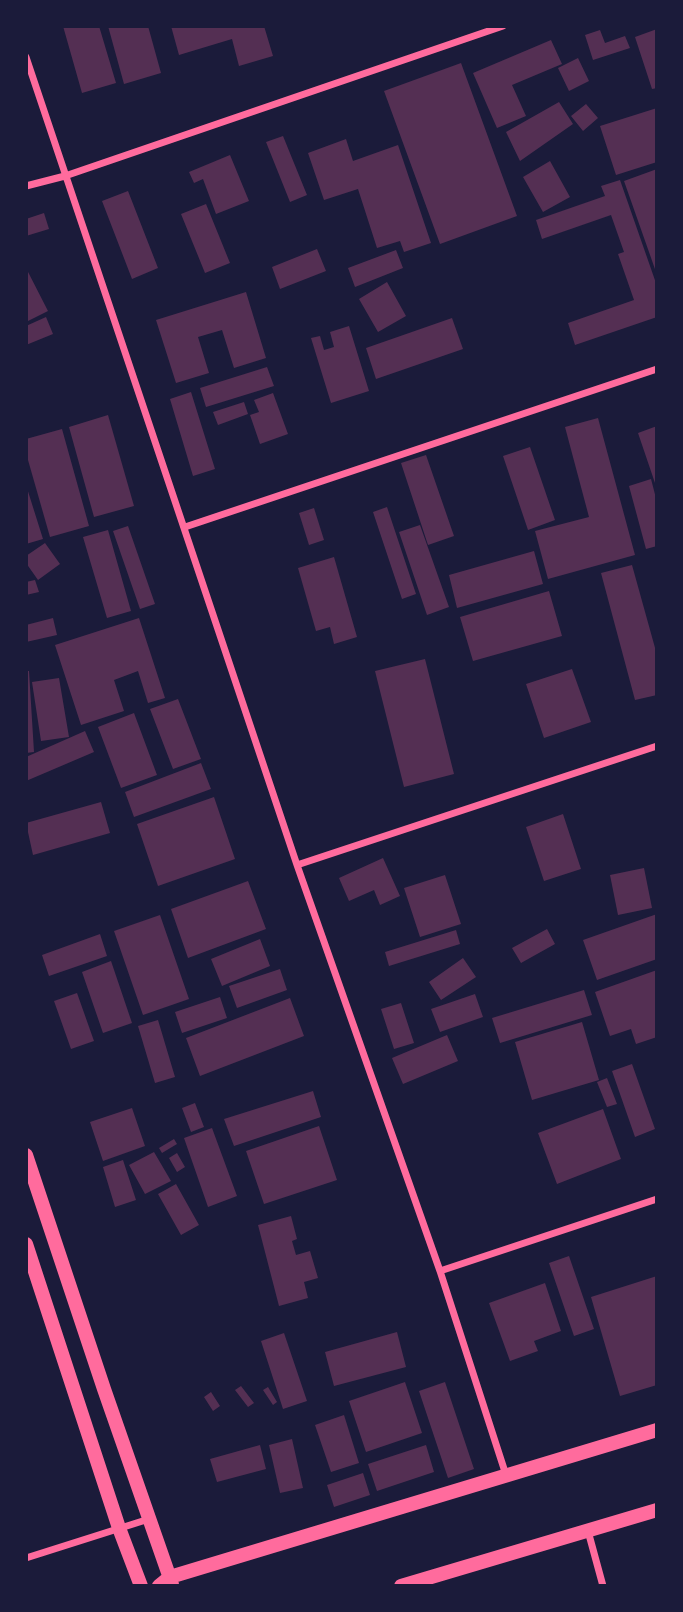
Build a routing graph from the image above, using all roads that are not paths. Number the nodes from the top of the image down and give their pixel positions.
1 (503, 26) edge
2 (26, 57) edge
3 (65, 176) junction
4 (26, 186) edge
5 (657, 369) edge
6 (185, 527) junction
7 (657, 746) edge
8 (297, 864) junction
9 (26, 1155) edge
10 (657, 1199) edge
11 (26, 1244) edge
12 (440, 1270) junction
13 (657, 1430) edge
14 (506, 1475) junction
15 (657, 1510) edge
16 (149, 1519) junction
17 (119, 1528) junction
18 (588, 1531) junction
19 (26, 1558) edge
20 (167, 1583) edge
21 (141, 1586) edge
22 (401, 1586) edge
23 (603, 1586) edge

1 - 3 street
2 - 3 street
3 - 4 street
3 - 6 street
5 - 6 street
6 - 8 street
7 - 8 street
8 - 12 street
9 - 16 main road
10 - 12 street
11 - 17 main road
12 - 14 street
13 - 14 main road
14 - 20 main road
15 - 18 main road
16 - 17 street
16 - 20 main road
17 - 19 street
17 - 21 main road
18 - 22 main road
18 - 23 street

